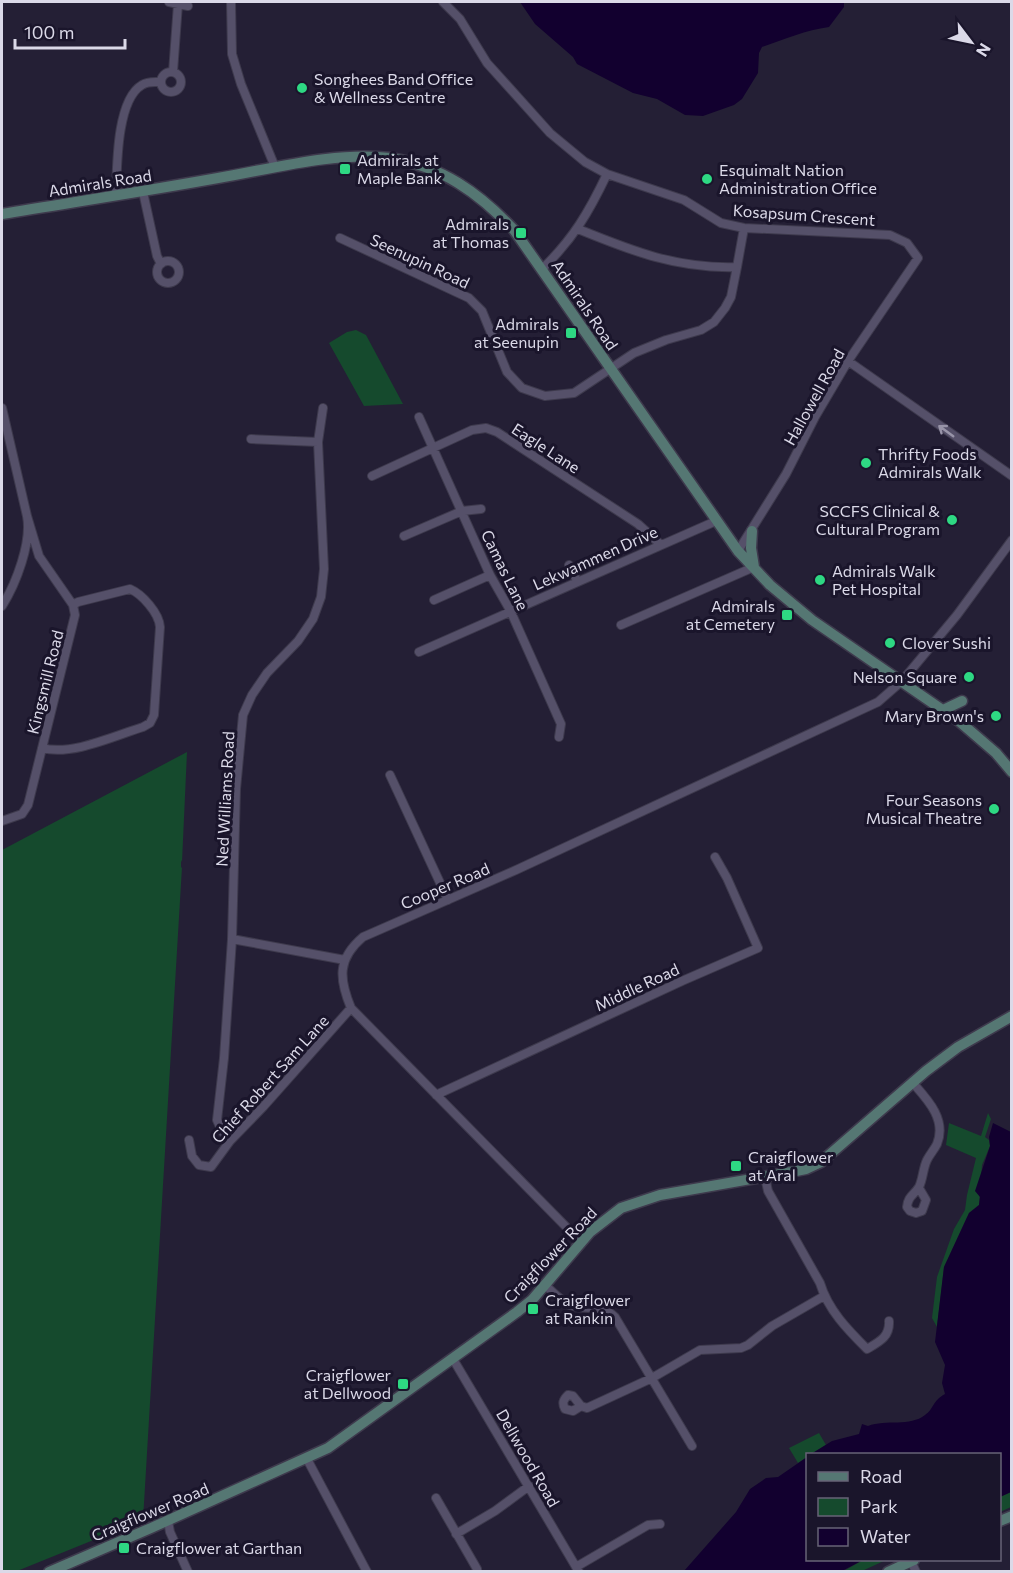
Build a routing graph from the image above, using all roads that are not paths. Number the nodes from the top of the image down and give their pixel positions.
1 (169, 2) edge
2 (231, 2) edge
3 (443, 2) edge
4 (178, 4) junction
5 (188, 6) dead end
6 (173, 72) junction
7 (160, 82) junction
8 (275, 167) junction
9 (607, 174) junction
10 (143, 192) junction
11 (116, 196) junction
12 (2, 214) edge
13 (744, 228) junction
14 (578, 229) junction
15 (340, 238) dead end
16 (918, 258) joint
17 (161, 264) dead end
18 (737, 267) junction
19 (543, 268) junction
20 (848, 361) junction
21 (610, 368) junction
22 (2, 408) edge
23 (324, 408) dead end
24 (419, 417) dead end
25 (251, 439) dead end
26 (318, 442) junction
27 (433, 447) junction
28 (372, 476) dead end
29 (1011, 476) edge
30 (481, 509) dead end
31 (462, 511) junction
32 (716, 521) junction
33 (752, 531) junction
34 (404, 536) dead end
35 (1011, 540) edge
36 (30, 542) junction
37 (660, 544) junction
38 (738, 551) junction
39 (569, 565) dead end
40 (754, 567) junction
41 (490, 575) junction
42 (577, 581) junction
43 (434, 600) dead end
44 (73, 605) junction
45 (2, 606) edge
46 (510, 610) junction
47 (621, 625) dead end
48 (419, 652) dead end
49 (903, 681) junction
50 (943, 710) junction
51 (960, 722) junction
52 (559, 737) dead end
53 (42, 748) junction
54 (1011, 772) edge
55 (390, 775) dead end
56 (2, 821) edge
57 (715, 857) dead end
58 (448, 900) junction
59 (232, 939) junction
60 (345, 960) junction
61 (351, 1008) junction
62 (1011, 1016) edge
63 (912, 1082) junction
64 (436, 1095) junction
65 (189, 1140) dead end
66 (230, 1141) junction
67 (765, 1177) junction
68 (919, 1188) dead end
69 (581, 1242) junction
70 (544, 1285) junction
71 (824, 1296) junction
72 (889, 1321) dead end
73 (453, 1359) junction
74 (652, 1378) junction
75 (581, 1406) dead end
76 (692, 1446) dead end
77 (307, 1459) junction
78 (528, 1486) junction
79 (436, 1498) dead end
80 (168, 1521) junction
81 (660, 1524) dead end
82 (456, 1534) junction
83 (911, 1561) edge
84 (477, 1569) dead end
85 (578, 1569) edge
86 (48, 1572) edge
87 (188, 1572) edge
88 (367, 1572) edge
89 (888, 1572) edge

1 - 4 street
2 - 8 street
3 - 9 street, Kosapsum Crescent
4 - 5 street
4 - 6 street
6 - 7 street
6 - 7 street
7 - 11 street
8 - 10 main road, Admirals Road
8 - 19 main road, Admirals Road
9 - 13 street, Kosapsum Crescent
9 - 14 street
10 - 11 main road, Admirals Road
10 - 17 street
11 - 12 main road, Admirals Road
13 - 16 street, Kosapsum Crescent
13 - 18 street, Seenupin Road
14 - 18 street
14 - 19 street
15 - 21 street, Seenupin Road
16 - 20 street, Hallowell Road
18 - 21 street, Seenupin Road
19 - 21 main road, Admirals Road
29 -> 20 street
20 - 33 street, Hallowell Road
21 - 32 main road, Admirals Road
22 - 36 street
23 - 26 street, Ned Williams Road
24 - 27 street, Camas Lane
25 - 26 street
26 - 59 street, Ned Williams Road
27 - 28 street, Eagle Lane
27 - 31 street, Camas Lane
27 - 37 street, Eagle Lane
30 - 31 street
31 - 34 street
31 - 41 street, Camas Lane
32 - 37 street, Lekwammen Drive
32 - 38 main road, Admirals Road
33 - 38 street, Hallowell Road
33 - 40 main road
35 - 49 street, Cooper Road
36 - 44 street
36 - 45 street
37 - 42 street, Lekwammen Drive
38 - 40 main road, Admirals Road
39 - 42 street
40 - 47 street
40 - 49 main road, Admirals Road
41 - 43 street
41 - 46 street, Camas Lane
42 - 46 street, Lekwammen Drive
44 - 53 street, Kingsmill Road
44 - 53 street
46 - 48 street, Lekwammen Drive
46 - 52 street, Camas Lane
49 - 50 main road, Admirals Road
49 - 58 street, Cooper Road
50 - 51 main road, Admirals Road
50 - 51 main road
51 - 54 main road, Admirals Road
53 - 56 street, Kingsmill Road
55 - 58 street
57 - 64 street, Middle Road
58 - 60 street, Cooper Road
59 - 60 street
59 - 66 street, Ned Williams Road
60 - 61 street
61 - 64 street
61 - 66 street, Chief Robert Sam Lane
62 - 63 main road, Craigflower Road
63 - 67 main road, Craigflower Road
63 - 68 street
64 - 69 street
65 - 66 street, Chief Robert Sam Lane
67 - 69 main road, Craigflower Road
67 - 71 street
69 - 70 main road, Craigflower Road
70 - 73 main road, Craigflower Road
70 - 74 street
71 - 72 street
71 - 74 street
73 - 77 main road, Craigflower Road
73 - 78 street, Dellwood Road
74 - 75 street
74 - 76 street
77 - 80 main road, Craigflower Road
77 - 88 street
78 - 82 street
78 - 85 street, Dellwood Road
79 - 82 street
80 - 86 main road, Craigflower Road
80 - 87 street
81 - 85 street
82 - 84 street
83 - 89 main road

